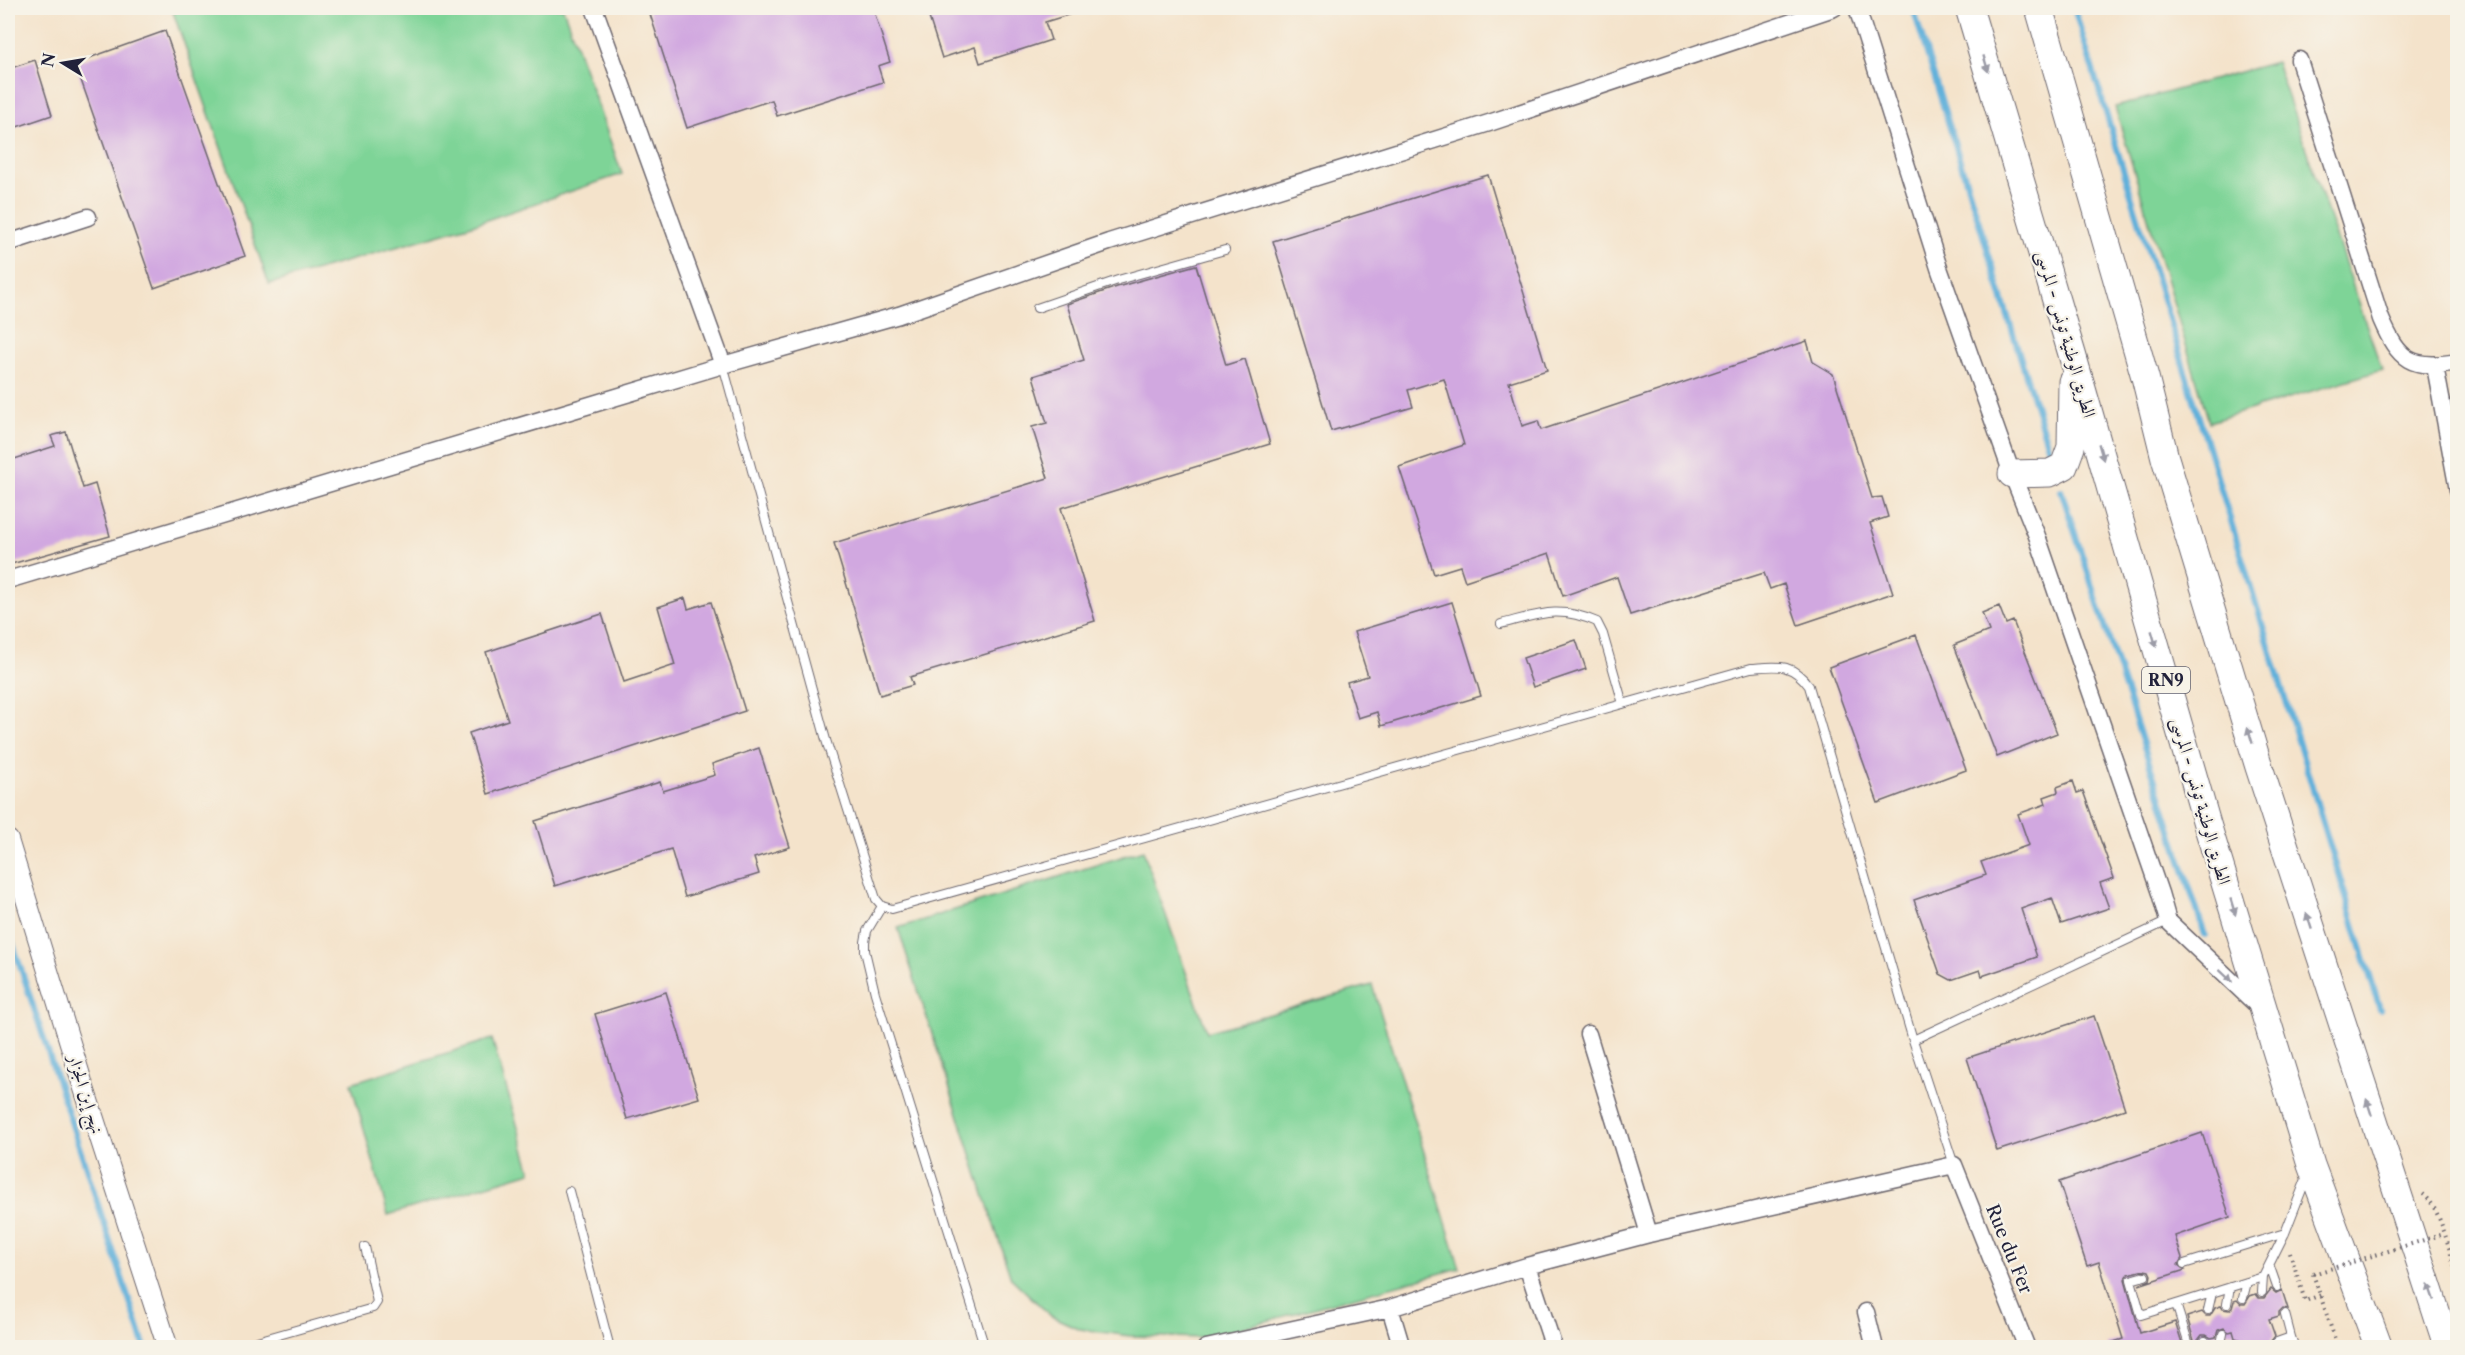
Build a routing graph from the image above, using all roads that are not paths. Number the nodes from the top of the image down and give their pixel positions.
1 (594, 8) edge
2 (1834, 8) edge
3 (1857, 8) edge
4 (1969, 8) edge
5 (2039, 8) edge
6 (2299, 60) dead end
7 (88, 217) dead end
8 (8, 243) edge
9 (1225, 250) dead end
10 (1037, 308) dead end
11 (2072, 354) junction
12 (2457, 362) edge
13 (723, 365) junction
14 (2435, 366) junction
15 (2012, 474) junction
16 (2457, 490) edge
17 (8, 580) edge
18 (1501, 624) dead end
19 (1623, 704) junction
20 (8, 840) edge
21 (882, 906) junction
22 (2168, 921) junction
23 (2265, 1013) junction
24 (1588, 1034) dead end
25 (1914, 1040) junction
26 (1954, 1165) junction
27 (2311, 1165) junction
28 (569, 1191) dead end
29 (2285, 1233) junction
30 (1649, 1234) junction
31 (365, 1247) dead end
32 (2184, 1264) dead end
33 (1527, 1266) junction
34 (2270, 1267) junction
35 (2145, 1276) dead end
36 (2263, 1277) junction
37 (2247, 1282) junction
38 (2230, 1287) junction
39 (2277, 1287) dead end
40 (2262, 1292) dead end
41 (2212, 1293) junction
42 (2243, 1298) dead end
43 (2176, 1304) junction
44 (2227, 1304) dead end
45 (1390, 1308) junction
46 (2208, 1310) dead end
47 (1866, 1312) dead end
48 (2285, 1314) dead end
49 (2223, 1334) dead end
50 (2292, 1337) junction
51 (2450, 1340) edge
52 (2277, 1342) dead end
53 (2372, 1342) edge
54 (168, 1347) edge
55 (233, 1347) edge
56 (610, 1347) edge
57 (985, 1347) edge
58 (1209, 1347) edge
59 (1402, 1347) edge
60 (1554, 1347) edge
61 (1875, 1347) edge
62 (2027, 1347) edge
63 (2190, 1347) edge
64 (2220, 1347) edge
65 (2295, 1347) edge

1 - 13 street
2 - 13 street
3 - 15 street
4 -> 11 highway, الطريق الوطنية تونس - المرسى / RN9
51 -> 5 highway
6 - 14 street
7 - 8 street
9 - 10 lane
11 - 15 highway
11 -> 23 highway, الطريق الوطنية تونس - المرسى / RN9
12 - 14 street
13 - 17 street
13 - 21 lane
14 - 16 street
15 - 22 street
18 - 19 lane
19 - 21 lane
19 - 25 lane
20 - 54 street, نهج إبن الجزار
21 - 57 lane
22 -> 23 street
22 - 25 lane
23 - 27 highway, الطريق الوطنية تونس - المرسى / RN9
24 - 30 street
25 - 26 lane
26 - 30 street
26 - 62 street, Rue du Fer
27 - 29 lane
27 - 53 highway, الطريق الوطنية تونس - المرسى / RN9
28 - 56 lane
29 - 32 lane
29 - 34 lane
30 - 33 street
31 - 55 lane
33 - 45 street
33 - 60 street
34 - 36 lane
34 - 39 lane
35 - 43 lane
36 - 37 lane
36 - 40 lane
37 - 38 lane
37 - 42 lane
38 - 41 lane
38 - 44 lane
41 - 43 lane
41 - 46 lane
43 - 63 lane
45 - 58 street
45 - 59 street
47 - 61 street
48 - 50 lane
49 - 64 lane
50 - 52 lane
50 - 65 lane

